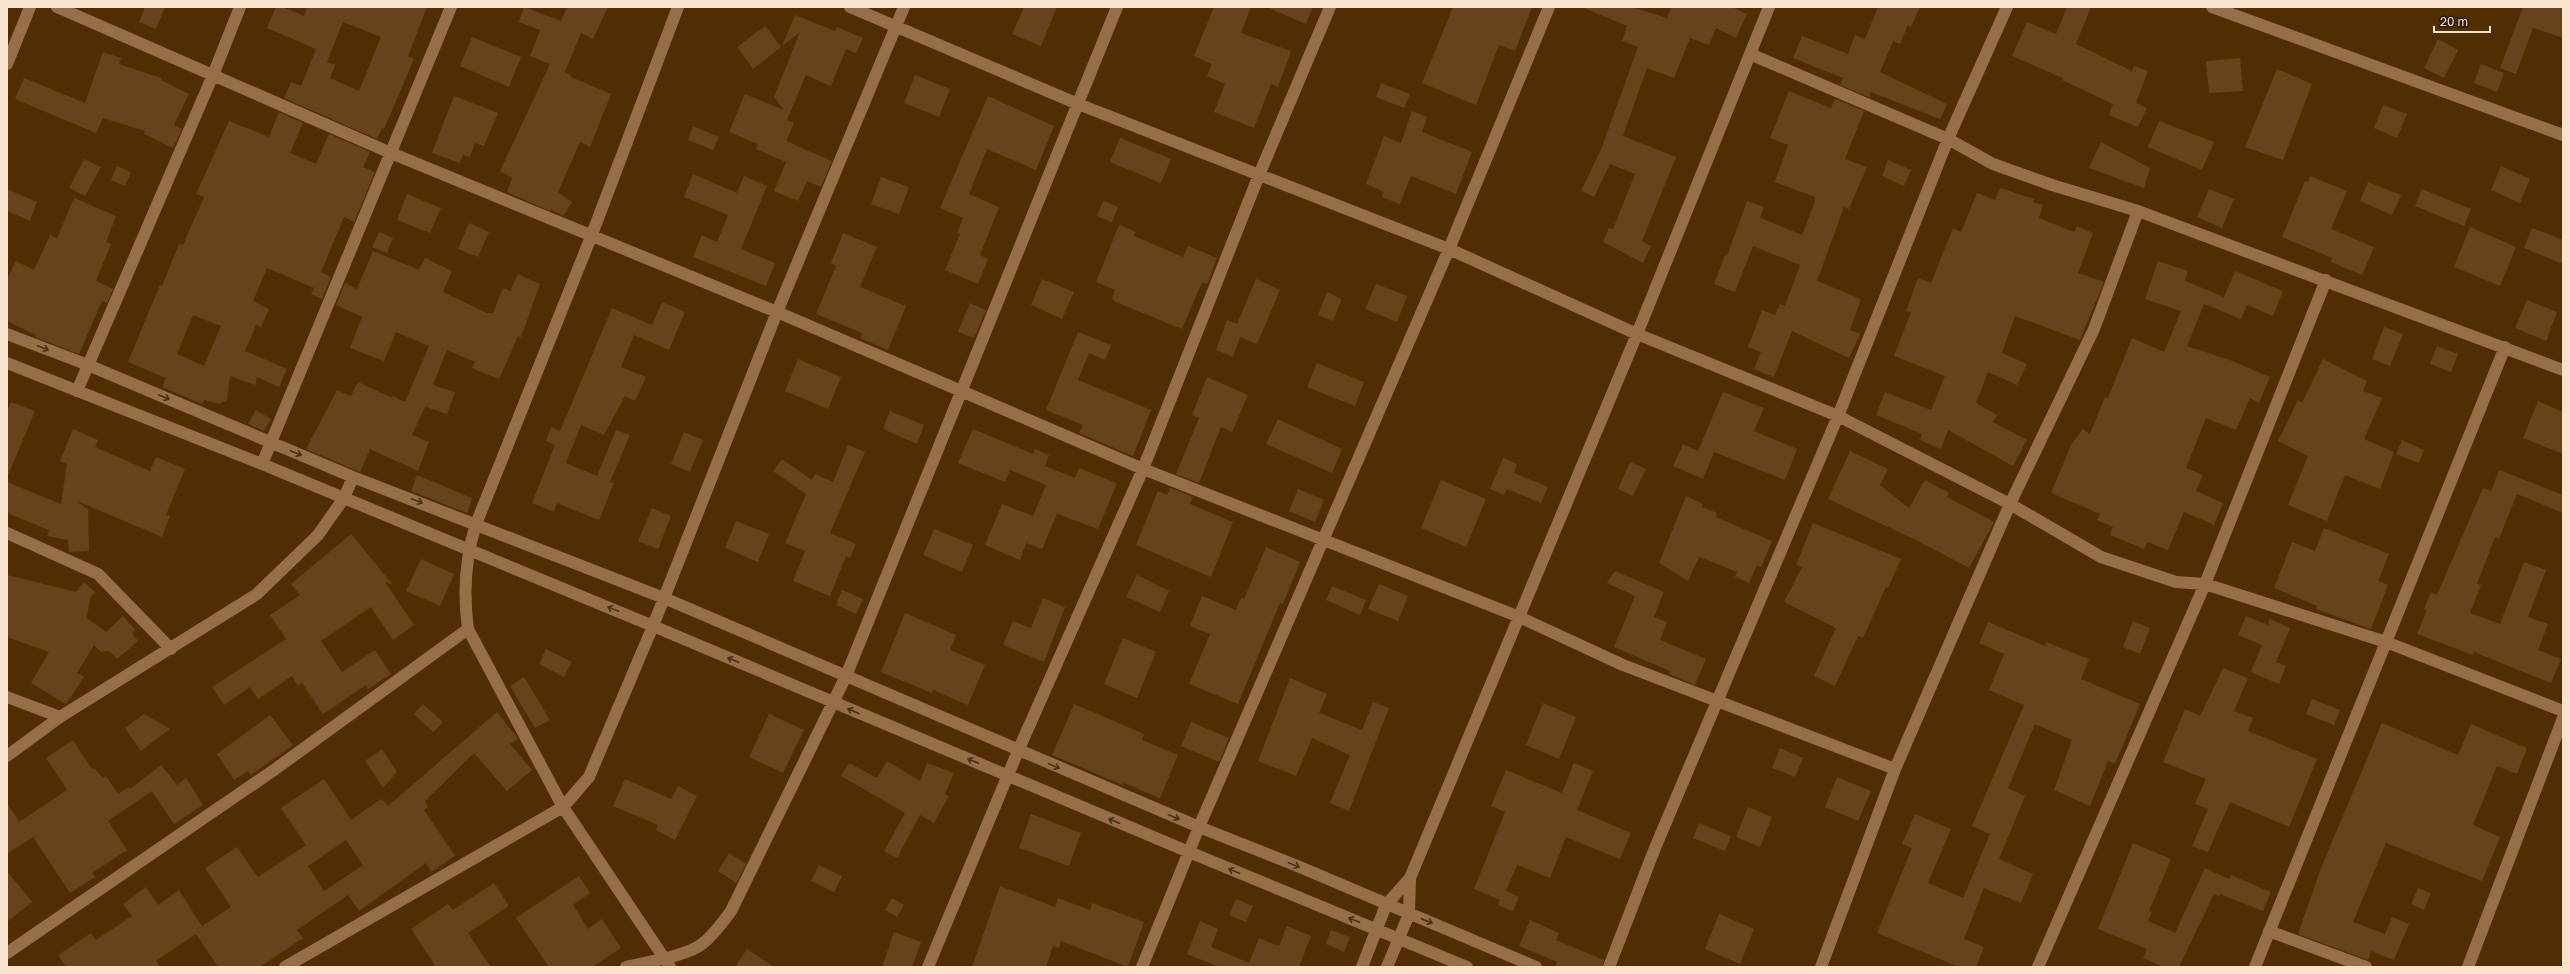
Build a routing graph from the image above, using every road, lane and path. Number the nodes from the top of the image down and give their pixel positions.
1 (30, 7) edge
2 (57, 7) edge
3 (240, 7) edge
4 (451, 7) edge
5 (678, 7) edge
6 (850, 7) edge
7 (904, 7) edge
8 (1117, 7) edge
9 (1330, 7) edge
10 (1549, 7) edge
11 (1769, 7) edge
12 (2007, 7) edge
13 (2212, 7) edge
14 (896, 26) junction
15 (1750, 54) junction
16 (7, 64) edge
17 (213, 75) junction
18 (1078, 104) junction
19 (2563, 135) edge
20 (1948, 139) junction
21 (391, 153) junction
22 (1259, 175) junction
23 (2138, 211) junction
24 (591, 236) junction
25 (1449, 250) junction
26 (2326, 280) junction
27 (776, 312) junction
28 (7, 334) edge
29 (1637, 334) junction
30 (2505, 347) junction
31 (7, 363) edge
32 (88, 365) junction
33 (2563, 370) edge
34 (76, 391) junction
35 (961, 392) junction
36 (1838, 416) junction
37 (271, 442) junction
38 (262, 464) junction
39 (1143, 469) junction
40 (353, 477) junction
41 (344, 498) junction
42 (2010, 504) junction
43 (476, 524) junction
44 (7, 533) edge
45 (1324, 540) junction
46 (468, 550) junction
47 (2205, 584) junction
48 (664, 598) junction
49 (1518, 616) junction
50 (654, 626) junction
51 (468, 629) junction
52 (2386, 642) junction
53 (171, 649) junction
54 (846, 676) junction
55 (7, 697) edge
56 (1718, 699) junction
57 (834, 703) junction
58 (2563, 711) edge
59 (60, 717) junction
60 (2563, 718) edge
61 (1018, 751) junction
62 (7, 756) edge
63 (1895, 768) junction
64 (1009, 776) junction
65 (563, 807) junction
66 (1199, 827) junction
67 (1189, 852) junction
68 (1410, 878) junction
69 (1386, 904) junction
70 (1409, 914) junction
71 (1377, 929) junction
72 (2269, 931) junction
73 (1398, 938) junction
74 (7, 953) edge
75 (667, 963) edge
76 (284, 967) edge
77 (626, 967) edge
78 (928, 967) edge
79 (1142, 967) edge
80 (1362, 967) edge
81 (1387, 967) edge
82 (1468, 967) edge
83 (1536, 967) edge
84 (1609, 967) edge
85 (1821, 967) edge
86 (2038, 967) edge
87 (2255, 967) edge
88 (2366, 967) edge
89 (2468, 967) edge

1 - 16 street
2 - 17 street
3 - 17 street
4 - 21 street
5 - 24 street
6 - 14 street
7 - 14 street
8 - 18 street
9 - 22 street
10 - 25 street
11 - 15 street
12 - 20 street
13 - 19 street
14 - 18 street
14 - 27 street
15 - 20 street
15 - 29 street
17 - 21 street
17 - 32 street
18 - 22 street
18 - 35 street
20 - 23 street
20 - 36 street
21 - 24 street
21 - 37 street
22 - 25 street
22 - 39 street
23 - 26 street
23 - 42 street
24 - 27 street
24 - 43 street
25 - 29 street
25 - 45 street
26 - 30 street
26 - 47 street
27 - 35 street
27 - 48 street
28 -> 32 street
29 - 36 street
29 - 49 street
30 - 33 street
30 - 52 street
31 - 34 street
32 - 34 street
32 -> 37 street
34 - 38 street
35 - 39 street
35 - 54 street
36 - 42 street
36 - 56 street
37 - 38 street
37 -> 40 street
38 - 41 street
39 - 45 street
39 - 61 street
40 - 41 street
40 -> 43 street
41 - 46 street
41 - 53 street
42 - 47 street
42 - 63 street
43 - 46 street
43 - 48 street
44 - 53 street
45 - 49 street
45 - 66 street
50 -> 46 street
46 - 51 street
47 - 52 street
47 - 86 street
48 - 50 street
48 - 54 street
49 - 56 street
49 - 68 street
57 -> 50 street
50 - 65 street
51 - 65 street
51 - 74 street
52 - 58 street
52 - 72 street
53 - 59 street
54 - 57 street
54 - 61 street
55 - 59 street
56 - 63 street
56 - 84 street
64 -> 57 street
57 - 75 street
59 - 62 street
60 - 89 street
61 - 64 street
61 -> 66 street
63 - 85 street
67 -> 64 street
64 - 78 street
65 - 75 street
65 - 76 street
66 - 67 street
66 -> 69 street
71 -> 67 street
67 - 79 street
68 - 69 street
68 - 70 street
69 - 70 street
69 - 71 street
70 - 73 street
70 -> 83 street
71 - 73 street
71 - 80 street
72 - 87 street
72 - 88 street
73 - 81 street
73 - 82 street
75 - 77 street

